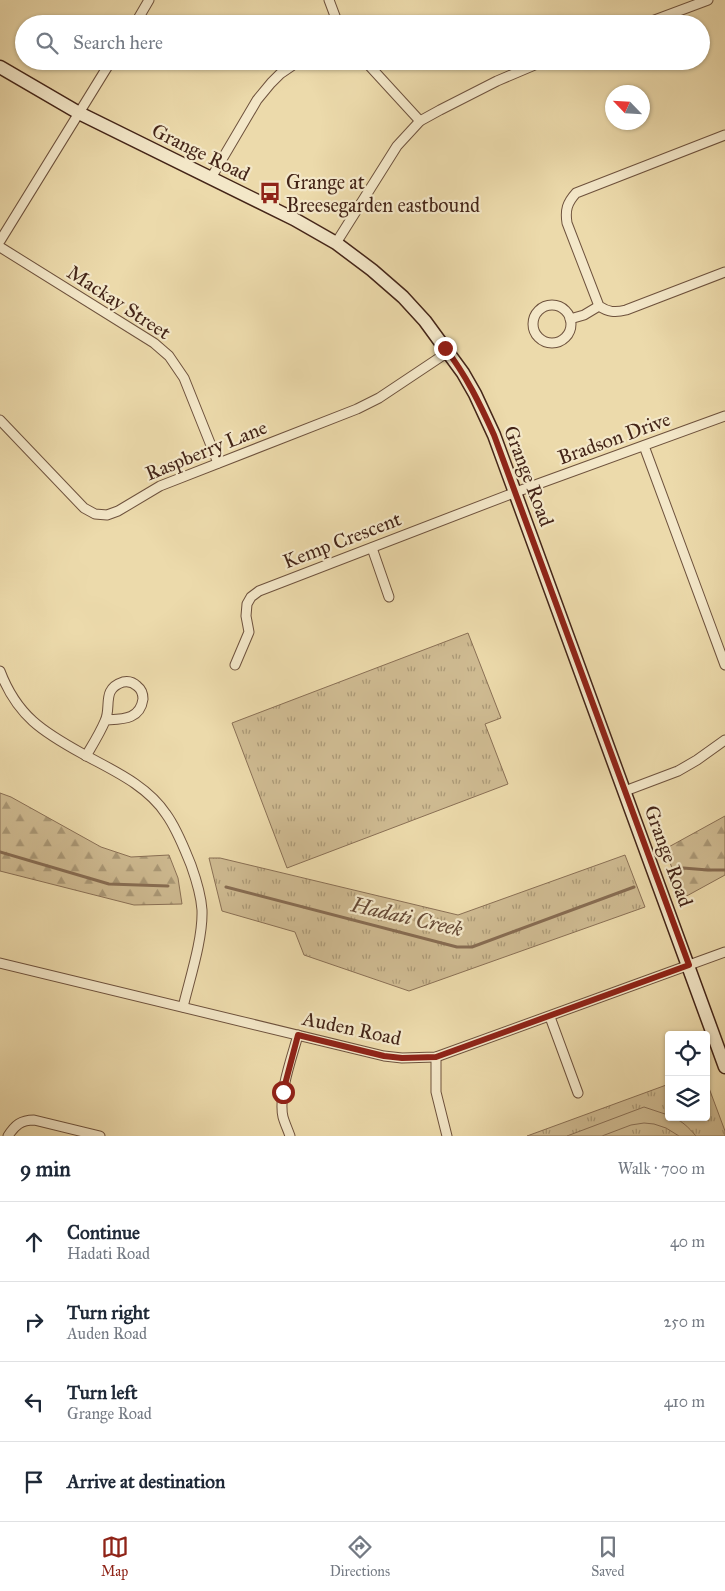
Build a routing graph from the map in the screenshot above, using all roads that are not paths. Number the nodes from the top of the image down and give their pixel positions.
1 (149, 0) edge
2 (330, 0) edge
3 (708, 0) edge
4 (140, 15) edge
5 (335, 15) edge
6 (668, 15) edge
7 (0, 67) edge
8 (105, 70) edge
9 (285, 70) edge
10 (373, 70) edge
11 (523, 70) edge
12 (79, 113) junction
13 (420, 121) junction
14 (725, 135) edge
15 (211, 178) junction
16 (0, 241) edge
17 (336, 243) junction
18 (0, 247) edge
19 (725, 272) edge
20 (599, 306) junction
21 (570, 319) junction
22 (448, 352) junction
23 (725, 416) edge
24 (0, 420) edge
25 (644, 446) junction
26 (218, 463) junction
27 (516, 492) junction
28 (372, 548) junction
29 (389, 597) dead end
30 (725, 665) edge
31 (235, 666) dead end
32 (0, 670) edge
33 (106, 720) junction
34 (725, 740) edge
35 (86, 756) junction
36 (625, 790) junction
37 (725, 952) edge
38 (0, 963) edge
39 (689, 965) junction
40 (183, 1007) junction
41 (550, 1017) junction
42 (298, 1035) junction
43 (436, 1057) junction
44 (725, 1067) edge
45 (578, 1093) dead end
46 (8, 1136) edge
47 (100, 1136) edge
48 (290, 1136) edge
49 (447, 1136) edge

1 - 4 street
2 - 5 street
3 - 6 street
7 - 12 main road, Grange Road
8 - 12 street
9 - 15 street
10 - 13 street
11 - 13 street
12 - 15 main road, Grange Road
12 - 16 street
13 - 17 street
14 - 20 street
15 - 17 main road, Grange Road
17 - 22 main road, Grange Road
18 - 26 street, Mackay Street
19 - 20 street
20 - 21 street
21 - 21 street
22 - 26 street, Raspberry Lane
22 - 27 main road, Grange Road
23 - 25 street, Bradson Drive
24 - 26 street, Raspberry Lane
25 - 27 street, Bradson Drive
25 - 30 street
27 - 28 street, Kemp Crescent
27 - 36 main road, Grange Road
28 - 29 street
28 - 31 street, Kemp Crescent
32 - 35 street
33 - 33 street
33 - 35 street
34 - 36 street
35 - 40 street
36 - 39 main road, Grange Road
37 - 39 street, Auden Road
38 - 40 street, Auden Road
39 - 41 street, Auden Road
39 - 44 main road, Grange Road
40 - 42 street, Auden Road
41 - 43 street, Auden Road
41 - 45 street
42 - 43 street, Auden Road
42 - 48 street
43 - 49 street
46 - 47 street

